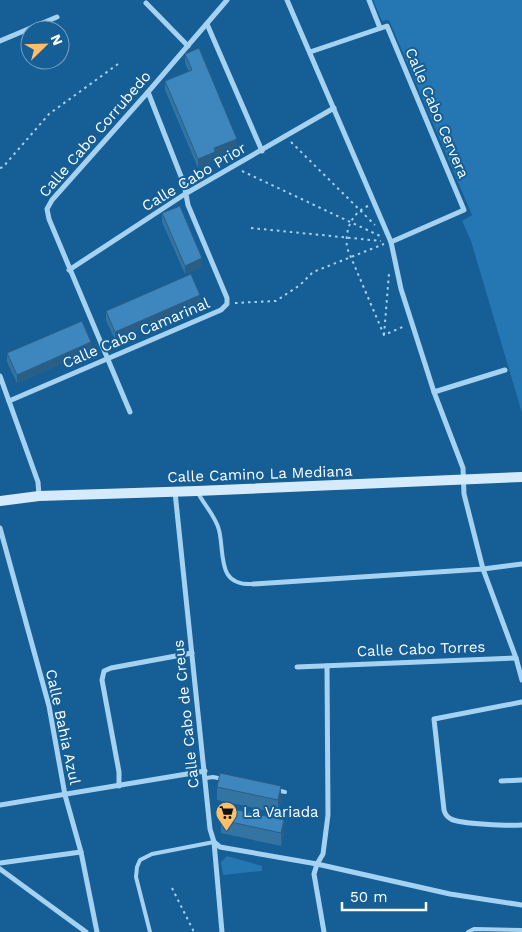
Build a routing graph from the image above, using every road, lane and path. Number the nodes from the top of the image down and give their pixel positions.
1 (227, 0) edge
2 (287, 0) edge
3 (369, 0) edge
4 (146, 3) dead end
5 (57, 17) dead end
6 (207, 24) junction
7 (380, 28) junction
8 (0, 41) edge
9 (188, 46) junction
10 (310, 52) junction
11 (118, 64) dead end
12 (148, 92) junction
13 (334, 108) junction
14 (286, 137) junction
15 (262, 151) junction
16 (233, 167) junction
17 (0, 168) edge
18 (185, 194) junction
19 (374, 203) junction
20 (360, 210) junction
21 (351, 221) junction
22 (251, 228) dead end
23 (378, 229) dead end
24 (346, 237) junction
25 (391, 242) junction
26 (352, 257) junction
27 (70, 270) junction
28 (389, 270) dead end
29 (227, 304) junction
30 (412, 323) junction
31 (384, 335) junction
32 (107, 359) junction
33 (505, 370) dead end
34 (0, 376) edge
35 (434, 392) junction
36 (10, 402) junction
37 (130, 412) dead end
38 (522, 478) edge
39 (464, 480) junction
40 (197, 491) junction
41 (175, 492) junction
42 (39, 496) junction
43 (0, 501) edge
44 (0, 528) edge
45 (522, 564) edge
46 (483, 569) junction
47 (253, 584) joint
48 (192, 653) junction
49 (516, 658) junction
50 (327, 666) junction
51 (297, 667) dead end
52 (522, 680) edge
53 (522, 702) edge
54 (205, 771) junction
55 (206, 778) junction
56 (522, 780) edge
57 (231, 781) edge
58 (501, 781) dead end
59 (119, 786) junction
60 (267, 788) edge
61 (285, 792) dead end
62 (65, 795) junction
63 (0, 805) edge
64 (522, 825) edge
65 (214, 842) junction
66 (81, 852) junction
67 (0, 863) edge
68 (317, 864) junction
69 (0, 869) edge
70 (172, 888) dead end
71 (522, 904) edge
72 (522, 930) edge
73 (86, 932) edge
74 (97, 932) edge
75 (150, 932) edge
76 (194, 932) edge
77 (222, 932) edge
78 (324, 932) edge
79 (468, 932) edge

1 - 6 street, Calle Cabo Corrubedo
2 - 10 street
3 - 7 street
4 - 9 street
5 - 8 street
6 - 9 street, Calle Cabo Corrubedo
6 - 15 street
7 - 10 street
7 - 25 street, Calle Cabo Cervera
9 - 12 street, Calle Cabo Corrubedo
10 - 13 street
11 - 17 path
12 - 18 street, Calle Cabo Camarinal
12 - 27 street, Calle Cabo Corrubedo
13 - 14 street, Calle Cabo Prior
13 - 19 street
14 - 15 street, Calle Cabo Prior
14 - 20 path
15 - 16 street, Calle Cabo Prior
16 - 18 street, Calle Cabo Prior
16 - 21 path
18 - 27 street, Calle Cabo Prior
18 - 29 street, Calle Cabo Camarinal
19 - 20 path
19 - 25 street
20 - 21 path
20 - 23 path
21 - 24 path
21 - 25 path
22 - 24 path
24 - 25 path
24 - 26 path
25 - 26 path
25 - 30 street
26 - 29 path
26 - 31 path
27 - 32 street, Calle Cabo Corrubedo
28 - 31 path
29 - 32 street, Calle Cabo Camarinal
30 - 31 path
30 - 35 street
32 - 36 street, Calle Cabo Camarinal
32 - 37 street, Calle Cabo Corrubedo
33 - 35 street
34 - 36 street
35 - 39 street
36 - 42 street
38 - 39 street, Calle Camino La Mediana
39 - 40 street, Calle Camino La Mediana
39 - 46 street
40 - 41 street, Calle Camino La Mediana
40 - 47 lane
41 - 42 street, Calle Camino La Mediana
41 - 48 street, Calle Cabo de Creus
42 - 43 street, Calle Camino La Mediana
44 - 62 street, Calle Bahia Azul
45 - 46 street
46 - 47 street
46 - 49 street
48 - 54 street, Calle Cabo de Creus
48 - 59 street
49 - 50 street, Calle Cabo Torres
49 - 52 street
50 - 51 street, Calle Cabo Torres
50 - 68 street
53 - 64 street
54 - 55 street, Calle Cabo de Creus
54 - 59 street
55 - 57 lane
55 - 65 street, Calle Cabo de Creus
56 - 58 street
59 - 62 street
60 - 61 lane
62 - 63 street
62 - 66 street, Calle Bahia Azul
65 - 68 street
65 - 75 lane
65 - 77 street, Calle Cabo de Creus
66 - 67 street
66 - 74 street, Calle Bahia Azul
68 - 71 street
68 - 78 street
69 - 73 street
70 - 76 path
72 - 79 lane

